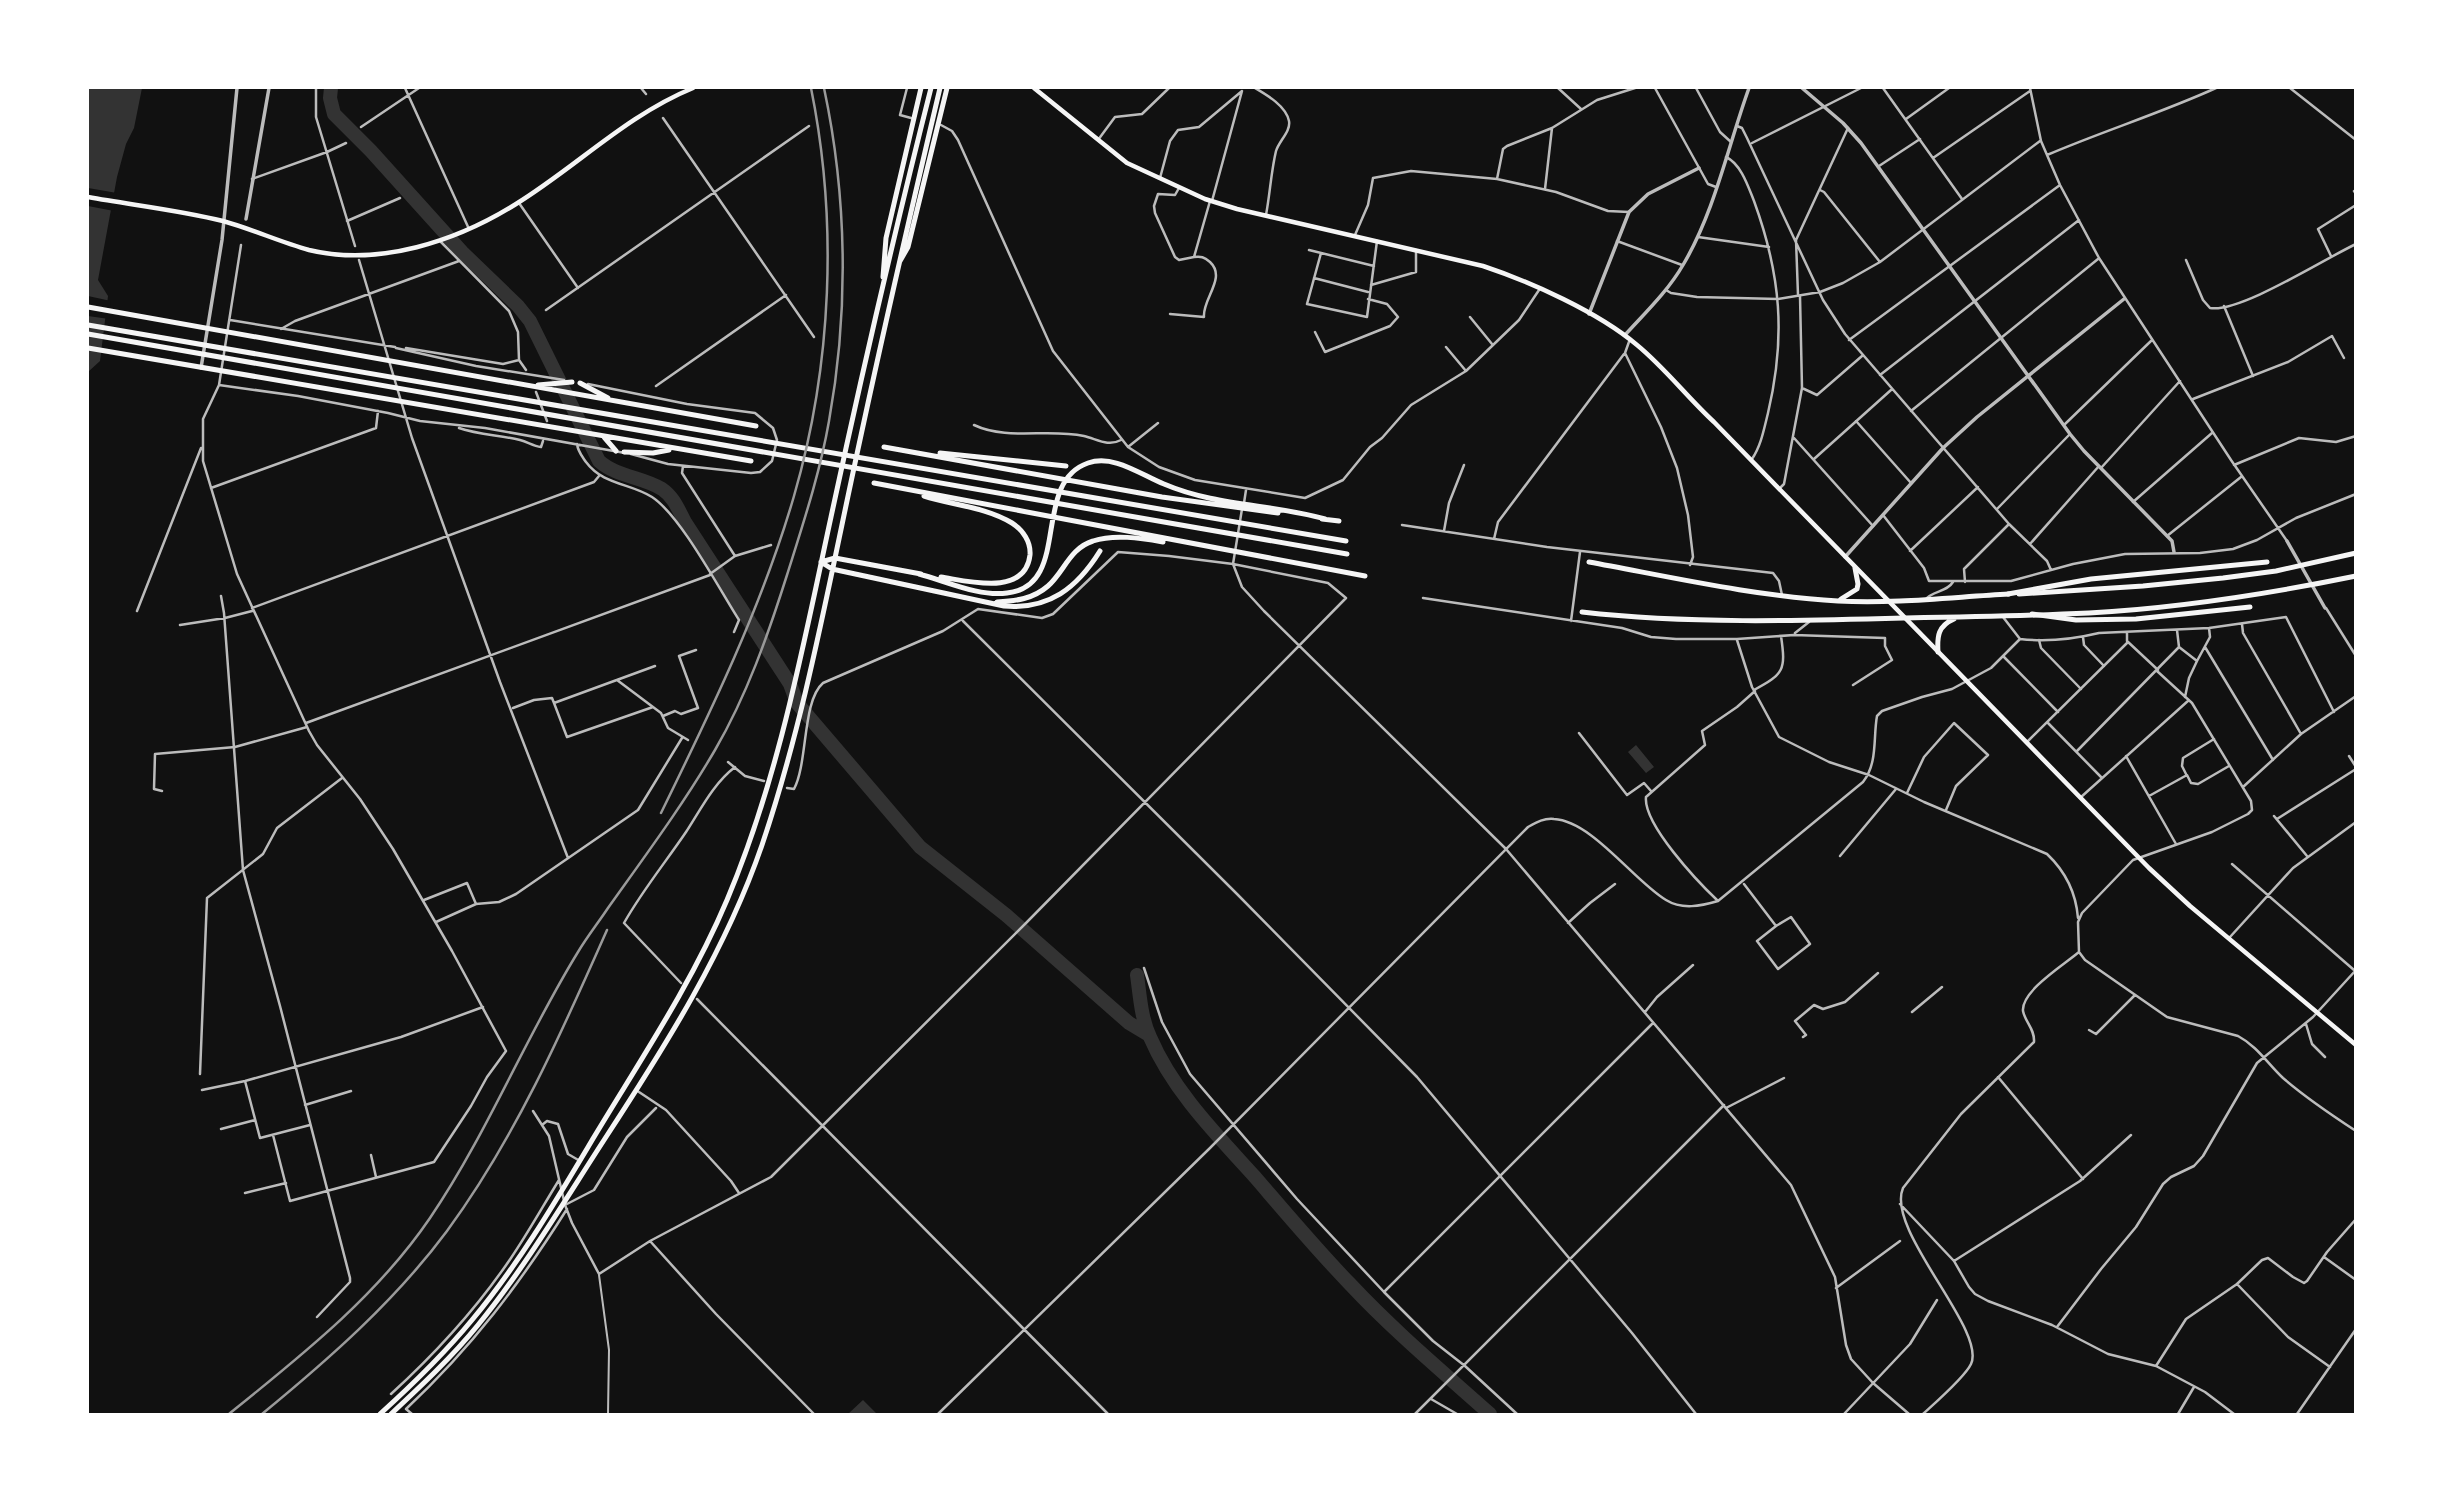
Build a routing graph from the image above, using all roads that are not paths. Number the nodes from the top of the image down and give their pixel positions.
1 (237, 88) edge
2 (269, 88) edge
3 (316, 88) edge
4 (405, 88) edge
5 (419, 88) edge
6 (643, 88) edge
7 (693, 88) edge
8 (907, 88) edge
9 (922, 88) edge
10 (932, 88) edge
11 (940, 88) edge
12 (947, 88) edge
13 (1034, 88) edge
14 (1169, 88) edge
15 (1255, 88) edge
16 (1558, 88) edge
17 (1634, 88) edge
18 (1655, 88) edge
19 (1696, 88) edge
20 (1749, 88) edge
21 (1802, 88) edge
22 (1861, 88) edge
23 (1883, 88) edge
24 (1949, 88) edge
25 (2216, 88) edge
26 (2290, 88) edge
27 (1248, 89) edge
28 (2030, 89) edge
29 (1242, 91) junction
30 (646, 94) dead end
31 (408, 95) junction
32 (1825, 106) junction
33 (1581, 110) junction
34 (663, 118) dead end
35 (911, 118) dead end
36 (1906, 119) junction
37 (941, 125) dead end
38 (809, 126) dead end
39 (1736, 126) junction
40 (361, 127) dead end
41 (1552, 128) junction
42 (1848, 128) junction
43 (1920, 139) junction
44 (1097, 140) junction
45 (2356, 140) edge
46 (2041, 141) junction
47 (1731, 142) junction
48 (346, 143) dead end
49 (1751, 144) junction
50 (327, 152) junction
51 (2047, 155) junction
52 (1726, 157) junction
53 (1933, 158) junction
54 (1879, 166) junction
55 (1699, 168) junction
56 (252, 179) junction
57 (1160, 179) junction
58 (1497, 179) junction
59 (2060, 185) junction
60 (1716, 187) junction
61 (1179, 188) junction
62 (1545, 189) junction
63 (1820, 190) junction
64 (715, 192) junction
65 (88, 197) edge
66 (401, 198) dead end
67 (1963, 200) junction
68 (1211, 201) junction
69 (519, 202) junction
70 (2356, 205) edge
71 (1629, 212) junction
72 (1266, 215) junction
73 (246, 219) dead end
74 (2079, 220) junction
75 (347, 221) junction
76 (224, 222) junction
77 (469, 229) junction
78 (1924, 229) junction
79 (1354, 236) junction
80 (1698, 237) junction
81 (440, 240) junction
82 (1796, 240) junction
83 (1377, 241) junction
84 (1617, 241) junction
85 (2356, 244) edge
86 (242, 245) dead end
87 (355, 246) dead end
88 (1769, 247) junction
89 (1309, 250) dead end
90 (1416, 250) junction
91 (1321, 253) junction
92 (2331, 256) junction
93 (1194, 257) junction
94 (2099, 258) junction
95 (359, 260) dead end
96 (2186, 260) dead end
97 (459, 261) junction
98 (1880, 262) junction
99 (1684, 265) junction
100 (1374, 266) junction
101 (1950, 266) junction
102 (896, 270) junction
103 (1314, 278) junction
104 (883, 284) junction
105 (1371, 285) junction
106 (578, 288) junction
107 (1540, 289) junction
108 (1666, 290) junction
109 (1369, 292) junction
110 (1819, 292) junction
111 (369, 295) junction
112 (786, 295) junction
113 (1799, 296) junction
114 (1368, 299) junction
115 (1778, 299) junction
116 (2124, 299) junction
117 (1975, 302) junction
118 (2224, 306) junction
119 (88, 307) edge
120 (546, 310) dead end
121 (1170, 314) dead end
122 (1590, 314) junction
123 (1470, 317) dead end
124 (230, 320) junction
125 (88, 325) edge
126 (207, 328) junction
127 (281, 329) junction
128 (1315, 331) dead end
129 (88, 334) edge
130 (814, 337) dead end
131 (1627, 337) junction
132 (2002, 338) junction
133 (1849, 340) junction
134 (2152, 340) junction
135 (1492, 344) junction
136 (383, 346) junction
137 (88, 348) edge
138 (396, 348) junction
139 (1446, 348) dead end
140 (1625, 353) junction
141 (1862, 356) junction
142 (2344, 358) dead end
143 (519, 360) junction
144 (201, 368) junction
145 (526, 370) dead end
146 (1466, 371) junction
147 (2029, 375) junction
148 (1880, 376) junction
149 (2253, 376) junction
150 (2180, 381) junction
151 (576, 382) junction
152 (219, 385) junction
153 (549, 386) junction
154 (656, 386) dead end
155 (1802, 388) junction
156 (535, 389) junction
157 (1891, 390) junction
158 (2193, 400) junction
159 (613, 401) junction
160 (378, 411) junction
161 (1911, 411) junction
162 (405, 417) junction
163 (547, 421) dead end
164 (1856, 421) junction
165 (1158, 423) dead end
166 (974, 425) dead end
167 (2064, 425) junction
168 (453, 426) junction
169 (756, 426) dead end
170 (2213, 432) junction
171 (2070, 434) junction
172 (2356, 436) edge
173 (604, 437) junction
174 (1794, 438) junction
175 (1121, 440) junction
176 (543, 441) dead end
177 (577, 443) junction
178 (202, 445) junction
179 (884, 447) dead end
180 (1128, 447) junction
181 (1943, 448) junction
182 (672, 449) junction
183 (616, 451) junction
184 (909, 451) junction
185 (624, 452) junction
186 (1814, 458) junction
187 (751, 461) dead end
188 (1751, 461) junction
189 (683, 465) junction
190 (1464, 465) dead end
191 (2234, 465) junction
192 (1066, 466) dead end
193 (2100, 467) junction
194 (599, 476) junction
195 (2242, 476) junction
196 (874, 483) dead end
197 (1911, 483) junction
198 (1978, 487) junction
199 (211, 489) junction
200 (1779, 489) junction
201 (908, 490) junction
202 (1246, 490) junction
203 (2356, 494) edge
204 (2133, 502) junction
205 (1997, 509) junction
206 (1883, 515) junction
207 (1325, 519) junction
208 (1339, 522) dead end
209 (2010, 524) junction
210 (1402, 525) dead end
211 (1872, 526) junction
212 (2278, 527) junction
213 (1444, 531) junction
214 (447, 536) junction
215 (2167, 536) junction
216 (1153, 538) junction
217 (1494, 539) junction
218 (1346, 541) dead end
219 (2287, 541) joint
220 (2030, 544) junction
221 (771, 545) dead end
222 (1100, 551) dead end
223 (1580, 551) junction
224 (1910, 551) junction
225 (2174, 552) junction
226 (2356, 553) edge
227 (1347, 554) dead end
228 (735, 556) junction
229 (1845, 557) junction
230 (835, 558) junction
231 (821, 562) junction
232 (1589, 562) dead end
233 (2267, 562) dead end
234 (1233, 564) junction
235 (1690, 565) junction
236 (2300, 566) junction
237 (1855, 568) junction
238 (832, 569) junction
239 (2051, 570) junction
240 (710, 574) junction
241 (919, 574) junction
242 (1365, 576) dead end
243 (2356, 576) edge
244 (1953, 582) junction
245 (1965, 582) junction
246 (2311, 585) junction
247 (2008, 594) junction
248 (1782, 595) junction
249 (221, 596) dead end
250 (1423, 598) dead end
251 (1925, 600) junction
252 (1838, 601) junction
253 (1888, 601) junction
254 (995, 603) junction
255 (2250, 607) dead end
256 (2325, 608) joint
257 (252, 610) junction
258 (137, 611) dead end
259 (1582, 612) dead end
260 (2032, 614) junction
261 (2001, 615) junction
262 (1957, 617) junction
263 (225, 618) junction
264 (1905, 618) junction
265 (962, 620) junction
266 (1811, 620) junction
267 (1570, 621) junction
268 (2242, 623) junction
269 (180, 625) dead end
270 (2209, 628) junction
271 (2177, 630) junction
272 (734, 632) dead end
273 (2127, 632) junction
274 (1794, 635) junction
275 (1781, 636) junction
276 (2083, 637) junction
277 (1737, 639) junction
278 (2021, 639) junction
279 (2039, 640) junction
280 (2128, 642) junction
281 (1299, 646) junction
282 (2179, 647) junction
283 (2205, 647) junction
284 (696, 650) dead end
285 (1938, 652) junction
286 (491, 655) junction
287 (2356, 656) edge
288 (2004, 657) junction
289 (2197, 662) junction
290 (655, 666) dead end
291 (2104, 666) junction
292 (2158, 670) junction
293 (617, 680) junction
294 (1965, 680) junction
295 (1853, 685) dead end
296 (2081, 689) junction
297 (1754, 691) junction
298 (2356, 696) edge
299 (2185, 697) junction
300 (2189, 700) junction
301 (554, 703) junction
302 (653, 707) junction
303 (511, 709) junction
304 (2058, 712) junction
305 (2334, 712) junction
306 (663, 716) junction
307 (2047, 722) junction
308 (306, 725) junction
309 (1579, 733) dead end
310 (2301, 734) junction
311 (682, 738) junction
312 (2214, 739) junction
313 (688, 740) dead end
314 (2026, 742) junction
315 (235, 747) junction
316 (2077, 751) junction
317 (2349, 756) dead end
318 (2126, 757) junction
319 (2273, 760) junction
320 (728, 762) dead end
321 (2230, 765) junction
322 (735, 767) junction
323 (2356, 768) edge
324 (1869, 775) junction
325 (2187, 775) junction
326 (342, 778) junction
327 (2102, 778) junction
328 (764, 781) dead end
329 (2243, 787) junction
330 (787, 788) dead end
331 (1897, 788) junction
332 (162, 791) dead end
333 (1651, 791) junction
334 (1907, 793) junction
335 (2149, 796) junction
336 (2080, 798) junction
337 (1145, 802) junction
338 (1946, 810) junction
339 (2356, 822) edge
340 (2176, 844) junction
341 (1506, 849) junction
342 (1840, 856) dead end
343 (2307, 856) junction
344 (2139, 857) junction
345 (568, 858) junction
346 (2232, 864) dead end
347 (243, 870) junction
348 (1743, 883) junction
349 (1615, 884) dead end
350 (2266, 895) junction
351 (422, 901) junction
352 (1718, 901) junction
353 (476, 904) junction
354 (436, 922) junction
355 (2078, 922) junction
356 (1568, 923) junction
357 (1776, 926) junction
358 (2229, 938) junction
359 (2079, 952) junction
360 (1693, 965) dead end
361 (1144, 968) dead end
362 (2355, 971) edge
363 (1878, 973) dead end
364 (681, 983) dead end
365 (1941, 987) dead end
366 (2135, 995) junction
367 (698, 999) dead end
368 (483, 1007) junction
369 (1349, 1009) junction
370 (1644, 1012) junction
371 (1912, 1012) dead end
372 (2317, 1013) junction
373 (2306, 1022) junction
374 (1653, 1023) junction
375 (2089, 1030) dead end
376 (1803, 1037) dead end
377 (2356, 1045) edge
378 (2325, 1056) dead end
379 (2264, 1057) junction
380 (295, 1066) junction
381 (200, 1074) dead end
382 (1998, 1077) junction
383 (1784, 1078) dead end
384 (245, 1081) junction
385 (202, 1090) dead end
386 (636, 1090) junction
387 (351, 1091) dead end
388 (305, 1105) junction
389 (1725, 1107) junction
390 (656, 1108) dead end
391 (533, 1111) dead end
392 (255, 1120) junction
393 (822, 1124) junction
394 (310, 1125) junction
395 (542, 1125) junction
396 (1232, 1125) junction
397 (221, 1129) dead end
398 (2356, 1131) edge
399 (274, 1135) junction
400 (2131, 1135) dead end
401 (372, 1155) dead end
402 (580, 1161) junction
403 (376, 1177) junction
404 (1501, 1177) junction
405 (2083, 1179) junction
406 (559, 1180) junction
407 (286, 1183) junction
408 (326, 1191) junction
409 (739, 1192) junction
410 (245, 1193) dead end
411 (1900, 1204) junction
412 (566, 1207) junction
413 (2356, 1219) edge
414 (650, 1241) junction
415 (1900, 1241) dead end
416 (2324, 1257) junction
417 (1570, 1260) junction
418 (1954, 1261) junction
419 (598, 1274) junction
420 (2356, 1280) edge
421 (2237, 1284) junction
422 (1836, 1288) junction
423 (1384, 1292) junction
424 (1937, 1300) dead end
425 (317, 1317) dead end
426 (2057, 1327) junction
427 (1024, 1329) junction
428 (2356, 1329) edge
429 (2156, 1366) junction
430 (1464, 1367) junction
431 (2330, 1367) junction
432 (1873, 1383) junction
433 (2194, 1387) junction
434 (391, 1394) dead end
435 (1431, 1399) junction
436 (392, 1414) edge
437 (380, 1415) edge
438 (412, 1415) edge
439 (608, 1415) edge
440 (814, 1415) edge
441 (938, 1415) edge
442 (1108, 1415) edge
443 (1415, 1415) edge
444 (1457, 1415) edge
445 (1517, 1415) edge
446 (1696, 1415) edge
447 (1844, 1415) edge
448 (1909, 1415) edge
449 (1923, 1415) edge
450 (2178, 1415) edge
451 (2234, 1415) edge
452 (2297, 1415) edge

1 - 76 street
2 - 56 street
3 - 50 street
4 - 31 street
5 - 31 street
6 - 30 street
7 - 69 main road
8 - 35 street
9 - 104 highway
10 - 104 highway
11 - 102 highway
12 - 102 highway
13 - 44 main road
14 - 44 street
15 - 72 street
16 - 33 street
17 - 33 street
18 - 55 street
19 - 47 street
20 - 39 street
21 - 32 street
22 - 32 street
23 - 36 street
24 - 36 street
25 - 51 street
26 - 45 street
27 - 29 street
28 - 46 street
28 - 53 street
29 - 57 street
29 - 68 street
31 - 40 street
31 - 77 street
32 - 42 street
32 - 49 street
33 - 41 street
34 - 64 street
36 - 43 street
37 - 175 street
38 - 64 street
39 - 47 street
39 - 49 street
41 - 58 street
41 - 62 street
42 - 54 street
42 - 63 street
43 - 53 street
43 - 54 street
44 - 57 main road
46 - 51 street
46 - 67 street
47 - 52 street
48 - 50 street
49 - 82 street
50 - 56 street
50 - 75 street
51 - 59 street
52 - 60 street
52 - 88 street
53 - 67 street
54 - 78 street
55 - 60 street
55 - 71 street
56 - 73 street
57 - 61 main road
58 - 62 street
58 - 79 street
59 - 74 street
59 - 101 street
60 - 80 street
61 - 68 main road
61 - 93 street
62 - 71 street
63 - 82 street
63 - 98 street
64 - 106 street
64 - 112 street
65 - 76 main road
66 - 75 street
67 - 78 street
68 - 72 main road
68 - 93 street
69 - 77 main road
69 - 106 street
70 - 92 street
71 - 84 street
72 - 79 main road
74 - 94 street
74 - 117 street
75 - 87 street
76 - 81 main road
76 - 126 street
77 - 81 main road
78 - 98 street
78 - 101 street
79 - 83 main road
80 - 88 street
80 - 99 street
81 - 97 street
82 - 110 street
82 - 113 street
83 - 90 main road
83 - 100 street
84 - 99 street
84 - 122 street
85 - 92 street
86 - 124 street
88 - 115 street
89 - 91 street
90 - 105 street
90 - 107 main road
91 - 100 street
91 - 103 street
92 - 118 street
93 - 121 street
94 - 116 street
94 - 132 street
95 - 111 street
96 - 118 street
97 - 111 street
97 - 143 street
98 - 110 street
99 - 108 street
100 - 105 street
101 - 117 street
101 - 133 street
102 - 230 highway
103 - 109 street
103 - 114 street
104 - 231 highway
105 - 109 street
106 - 120 street
107 - 122 main road
107 - 135 street
108 - 115 street
108 - 131 street
109 - 114 street
110 - 113 street
110 - 133 street
111 - 127 street
111 - 136 street
112 - 130 street
112 - 154 street
113 - 115 street
113 - 155 street
114 - 128 street
115 - 188 street
116 - 134 street
116 - 147 street
117 - 132 street
117 - 148 street
118 - 149 street
119 - 126 highway
122 - 131 main road
123 - 135 street
124 - 127 street
124 - 152 street
125 - 218 highway
126 - 144 street
126 - 156 highway
127 - 136 street
129 - 227 highway
131 - 140 street
131 - 188 main road
132 - 147 street
132 - 161 street
133 - 141 street
134 - 150 street
134 - 167 street
135 - 146 street
136 - 138 street
136 - 162 street
137 - 144 highway
138 - 143 street
138 - 151 street
139 - 146 street
140 - 217 street
140 - 235 street
141 - 148 street
141 - 155 street
142 - 149 street
143 - 145 street
144 - 173 highway
146 - 202 street
147 - 167 street
147 - 181 street
148 - 157 street
149 - 158 street
150 - 158 street
150 - 193 street
151 - 153 highway
151 - 159 highway
151 - 189 street
152 - 160 street
152 - 178 street
153 - 156 highway
153 - 159 highway
155 - 174 street
156 - 163 street
157 - 161 street
157 - 164 street
158 - 170 street
159 - 169 highway
160 - 162 street
160 - 199 street
161 - 181 street
162 - 168 street
162 - 214 street
164 - 186 street
164 - 197 street
165 - 180 street
166 - 175 street
167 - 171 street
168 - 176 street
168 - 177 street
170 - 191 street
170 - 204 street
171 - 193 street
171 - 205 street
172 - 191 street
173 - 182 highway
173 - 183 highway
174 - 186 street
174 - 200 street
175 - 180 street
177 - 183 street
177 - 194 street
178 - 199 street
178 - 258 street
179 - 184 highway
180 - 202 street
181 - 197 street
181 - 198 street
182 - 185 highway
182 - 187 highway
183 - 185 street
184 - 192 highway
184 - 207 highway
185 - 189 street
186 - 211 street
188 - 200 main road
189 - 228 street
190 - 213 street
191 - 195 street
193 - 204 street
193 - 220 street
194 - 214 street
194 - 240 street
195 - 212 street
195 - 215 street
196 - 201 highway
197 - 206 street
198 - 205 street
198 - 224 street
199 - 257 street
200 - 229 main road
201 - 216 highway
201 - 241 highway
202 - 234 street
203 - 212 street
204 - 215 street
205 - 209 street
206 - 211 street
206 - 224 street
207 - 208 highway
207 - 241 highway
209 - 220 street
209 - 245 street
210 - 213 street
211 - 229 street
212 - 219 street
212 - 225 street
213 - 217 street
214 - 257 street
214 - 286 street
215 - 225 street
216 - 242 highway
216 - 254 highway
217 - 223 street
219 - 236 street
220 - 239 street
221 - 228 street
222 - 254 highway
223 - 235 street
223 - 267 street
224 - 244 street
225 - 239 street
226 - 236 highway
228 - 240 street
229 - 237 main road
230 - 231 highway
230 - 238 highway
230 - 241 highway
231 - 238 highway
231 - 402 highway
232 - 248 highway
233 - 247 highway
234 - 265 street
234 - 281 street
234 - 281 street
235 - 248 street
236 - 246 street
236 - 247 highway
237 - 252 highway
237 - 253 main road
238 - 254 highway
238 - 386 highway
239 - 245 street
240 - 272 street
240 - 286 street
243 - 246 highway
244 - 245 street
244 - 251 street
246 - 256 street
246 - 260 highway
247 - 251 highway
248 - 252 highway
249 - 263 street
250 - 267 street
251 - 253 highway
252 - 253 highway
253 - 264 main road
255 - 260 highway
256 - 287 street
257 - 263 street
257 - 308 street
259 - 266 highway
260 - 261 highway
261 - 262 highway
261 - 278 street
262 - 264 highway
262 - 285 highway
263 - 269 street
263 - 315 street
264 - 266 highway
264 - 285 main road
265 - 330 street
265 - 337 street
266 - 274 street
267 - 277 street
268 - 270 street
268 - 305 street
268 - 310 street
270 - 271 street
270 - 283 street
271 - 273 street
271 - 282 street
273 - 276 street
273 - 280 street
274 - 275 street
274 - 295 street
275 - 277 street
275 - 297 street
276 - 279 street
276 - 291 street
277 - 297 street
278 - 279 street
278 - 288 street
279 - 296 street
280 - 291 street
280 - 292 street
281 - 337 street
281 - 341 street
282 - 289 street
282 - 292 street
283 - 289 street
283 - 319 street
284 - 306 street
285 - 294 main road
286 - 303 street
286 - 308 street
288 - 294 street
288 - 304 street
289 - 299 street
290 - 293 street
291 - 296 street
292 - 299 street
292 - 316 street
293 - 301 street
293 - 302 street
294 - 314 main road
294 - 324 street
296 - 304 street
297 - 324 street
297 - 333 street
298 - 305 street
299 - 300 street
300 - 312 street
300 - 318 street
301 - 302 street
301 - 303 street
302 - 306 street
303 - 345 street
304 - 307 street
305 - 310 street
306 - 311 street
307 - 314 street
307 - 316 street
308 - 315 street
308 - 326 street
309 - 333 street
310 - 319 street
311 - 313 street
311 - 345 street
312 - 321 street
312 - 325 street
314 - 336 main road
315 - 332 street
315 - 347 street
316 - 327 street
317 - 323 street
318 - 327 street
318 - 335 street
319 - 329 street
320 - 322 street
321 - 325 street
321 - 329 street
322 - 328 street
322 - 364 street
323 - 343 street
324 - 331 street
324 - 348 street
325 - 335 street
326 - 347 street
326 - 351 street
327 - 336 street
329 - 340 street
331 - 334 street
331 - 342 street
333 - 352 street
334 - 338 street
334 - 338 street
335 - 340 street
336 - 344 main road
337 - 369 street
337 - 393 street
338 - 355 street
339 - 343 street
340 - 344 street
341 - 352 street
341 - 356 street
341 - 369 street
343 - 350 street
344 - 355 street
344 - 358 main road
345 - 353 street
346 - 350 street
347 - 380 street
347 - 381 street
348 - 352 street
348 - 357 street
349 - 356 street
350 - 358 street
350 - 362 street
351 - 353 street
351 - 354 street
353 - 354 street
354 - 368 street
355 - 359 street
356 - 370 street
357 - 357 street
358 - 372 main road
359 - 366 street
359 - 382 street
360 - 370 street
361 - 396 street
362 - 372 street
363 - 376 street
365 - 371 street
366 - 375 street
366 - 379 street
367 - 393 street
368 - 380 street
368 - 403 street
369 - 396 street
369 - 404 street
370 - 374 street
372 - 373 street
372 - 377 main road
373 - 378 street
373 - 379 street
374 - 389 street
374 - 404 street
379 - 398 street
379 - 426 street
380 - 384 street
380 - 388 street
382 - 405 street
382 - 411 street
383 - 389 street
384 - 385 street
384 - 392 street
386 - 409 street
386 - 436 highway
387 - 388 street
388 - 394 street
389 - 417 street
389 - 422 street
390 - 412 street
391 - 395 street
392 - 397 street
392 - 399 street
393 - 409 street
393 - 427 street
394 - 399 street
394 - 408 street
395 - 402 street
395 - 406 street
396 - 423 street
396 - 427 street
399 - 407 street
400 - 405 street
401 - 403 street
402 - 437 highway
403 - 408 street
404 - 417 street
404 - 423 street
405 - 418 street
406 - 412 street
406 - 434 street
407 - 408 street
407 - 410 street
408 - 425 street
409 - 414 street
411 - 418 street
411 - 449 street
412 - 419 street
412 - 438 street
413 - 416 street
414 - 419 street
414 - 440 street
415 - 422 street
416 - 420 street
416 - 421 street
417 - 430 street
417 - 446 street
418 - 426 street
419 - 439 lane
421 - 429 street
421 - 431 street
422 - 432 street
423 - 430 street
424 - 432 street
426 - 429 street
427 - 441 street
427 - 442 street
428 - 431 street
429 - 433 street
430 - 435 street
430 - 445 street
431 - 452 street
432 - 447 street
432 - 448 street
433 - 450 street
433 - 451 street
435 - 443 street
435 - 444 street

